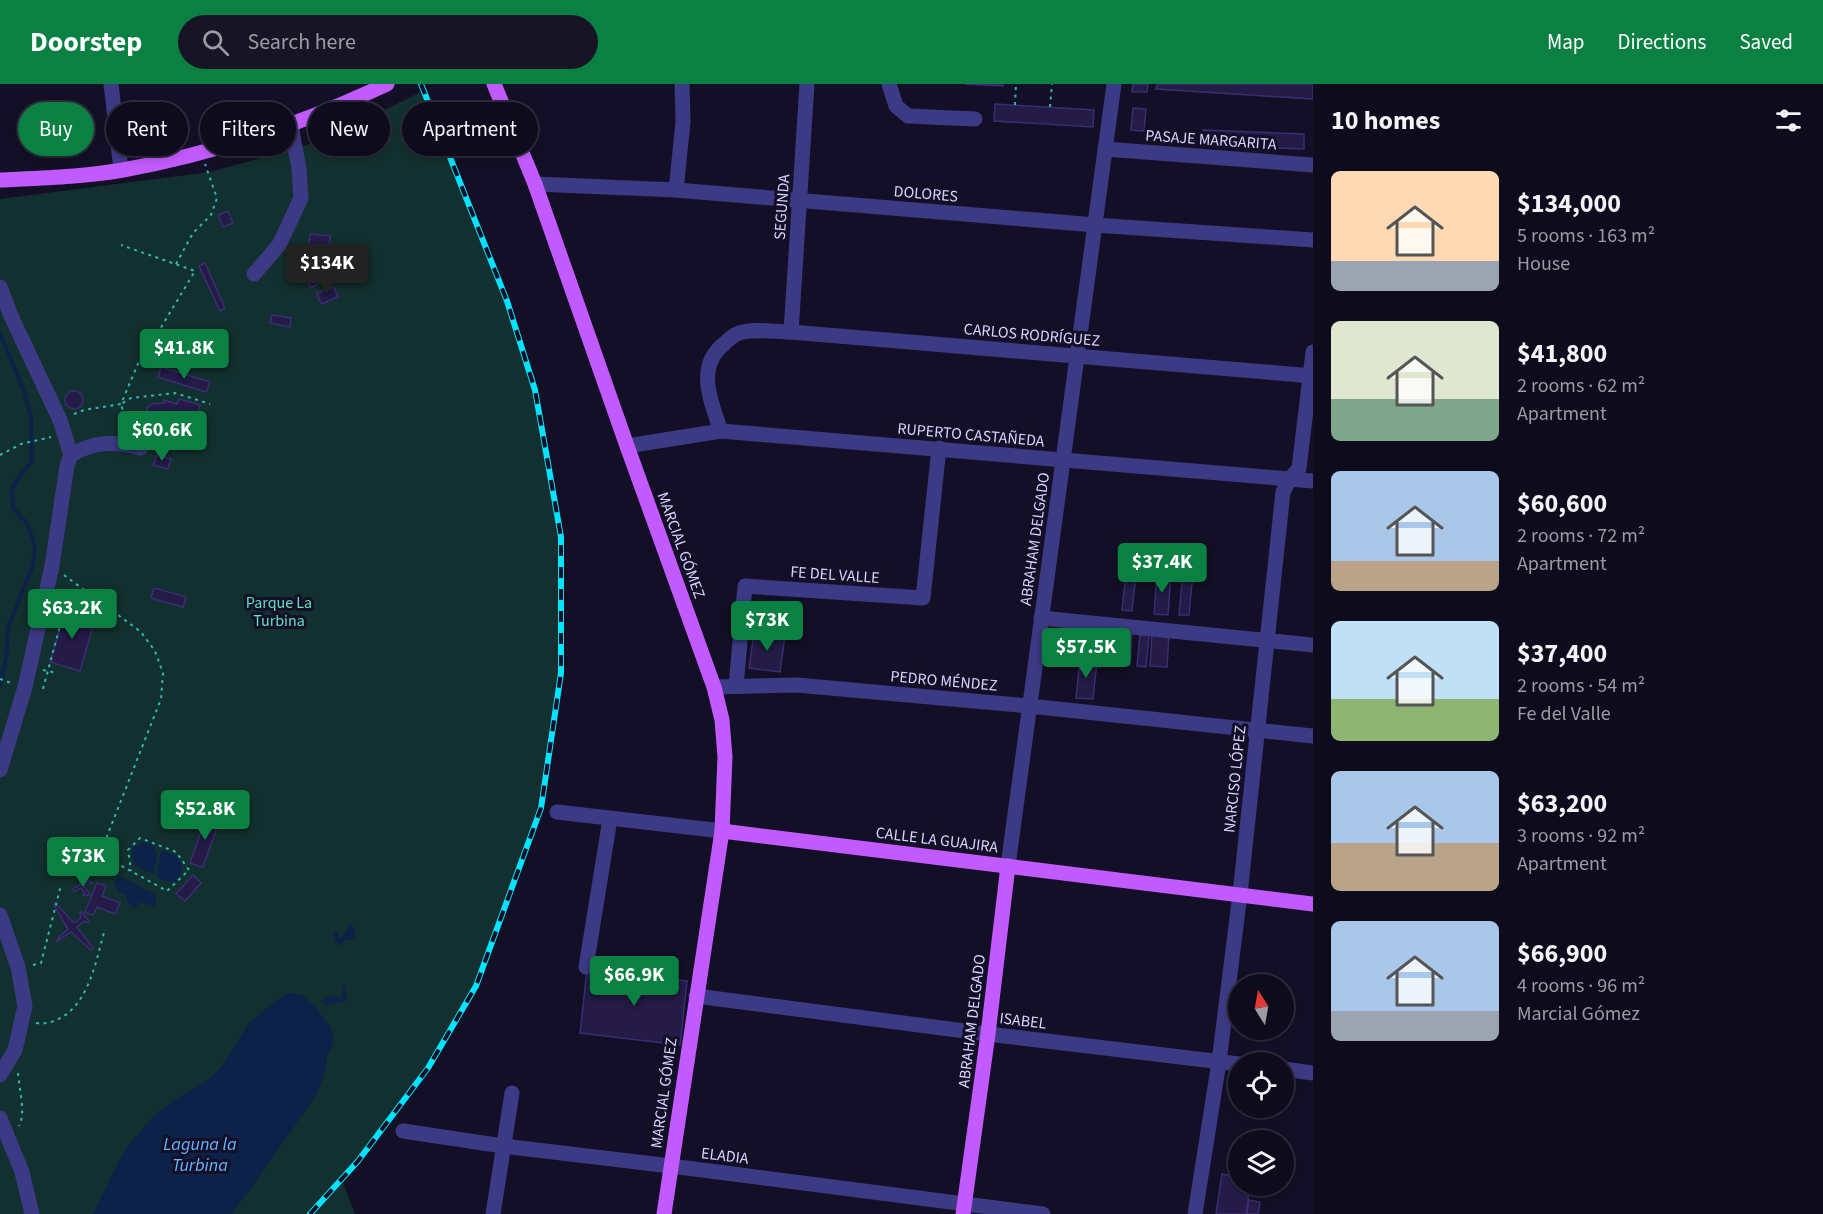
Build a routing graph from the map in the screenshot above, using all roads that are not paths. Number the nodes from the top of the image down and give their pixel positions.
1 (111, 84) edge
2 (387, 84) edge
3 (494, 84) edge
4 (682, 84) edge
5 (807, 84) edge
6 (889, 84) edge
7 (1114, 84) edge
8 (975, 119) dead end
9 (296, 123) edge
10 (1105, 149) junction
11 (296, 152) edge
12 (200, 153) edge
13 (1313, 165) edge
14 (121, 170) junction
15 (0, 180) edge
16 (535, 184) junction
17 (0, 185) edge
18 (676, 190) junction
19 (800, 201) junction
20 (1095, 225) junction
21 (1313, 240) edge
22 (254, 274) dead end
23 (0, 287) edge
24 (791, 332) junction
25 (1313, 352) edge
26 (1077, 356) junction
27 (1312, 376) edge
28 (721, 431) junction
29 (627, 446) junction
30 (141, 448) dead end
31 (939, 448) junction
32 (71, 455) junction
33 (1063, 461) junction
34 (1290, 479) junction
35 (1313, 481) edge
36 (1041, 618) junction
37 (1267, 641) junction
38 (1313, 645) edge
39 (736, 686) junction
40 (714, 687) junction
41 (1029, 705) junction
42 (1258, 730) junction
43 (1313, 736) edge
44 (0, 770) edge
45 (557, 812) dead end
46 (610, 819) junction
47 (722, 831) junction
48 (1008, 866) junction
49 (1240, 894) junction
50 (1313, 904) edge
51 (0, 915) edge
52 (585, 967) dead end
53 (696, 996) junction
54 (988, 1034) junction
55 (1219, 1062) junction
56 (1228, 1063) edge
57 (1294, 1071) edge
58 (1313, 1073) edge
59 (0, 1075) edge
60 (512, 1093) dead end
61 (0, 1118) edge
62 (403, 1131) dead end
63 (503, 1146) junction
64 (671, 1166) junction
65 (964, 1209) edge
66 (32, 1214) edge
67 (493, 1214) edge
68 (664, 1214) edge
69 (1043, 1214) edge
70 (1195, 1214) edge

1 - 14 street
2 - 9 main road
3 - 16 main road, MARCIAL GÓMEZ
4 - 18 street
5 - 19 street, SEGUNDA
6 - 8 street
7 - 10 street, ABRAHAM DELGADO
10 - 13 street, PASAJE MARGARITA
10 - 20 street, ABRAHAM DELGADO
11 - 22 street
12 - 14 main road
14 - 15 main road
15 - 17 street
16 - 18 street, DOLORES
16 - 29 main road, MARCIAL GÓMEZ
18 - 19 street, DOLORES
19 - 20 street, DOLORES
19 - 24 street, SEGUNDA
20 - 21 street, DOLORES
20 - 26 street, ABRAHAM DELGADO
23 - 32 street
24 - 26 street, CARLOS RODRÍGUEZ
24 - 28 street, CARLOS RODRÍGUEZ
25 - 27 street, NARCISO LÓPEZ
26 - 27 street, CARLOS RODRÍGUEZ
26 - 33 street, ABRAHAM DELGADO
27 - 34 street, NARCISO LÓPEZ
28 - 29 street, RUPERTO CASTAÑEDA
28 - 31 street, RUPERTO CASTAÑEDA
29 - 40 main road, MARCIAL GÓMEZ
30 - 32 street
31 - 33 street, RUPERTO CASTAÑEDA
31 - 39 street, FE DEL VALLE
32 - 44 street
33 - 34 street, RUPERTO CASTAÑEDA
33 - 36 street, ABRAHAM DELGADO
34 - 35 street, RUPERTO CASTAÑEDA
34 - 37 street, NARCISO LÓPEZ
36 - 37 street
36 - 41 street, ABRAHAM DELGADO
37 - 38 street
37 - 42 street, NARCISO LÓPEZ
39 - 40 street, PEDRO MÉNDEZ
39 - 41 street, PEDRO MÉNDEZ
40 - 47 main road, MARCIAL GÓMEZ
41 - 42 street, PEDRO MÉNDEZ
41 - 48 street, ABRAHAM DELGADO
42 - 43 street, PEDRO MÉNDEZ
42 - 49 street, NARCISO LÓPEZ
45 - 46 street, CALLE LA GUAJIRA
46 - 47 street, CALLE LA GUAJIRA
46 - 52 street
47 - 48 main road, CALLE LA GUAJIRA
47 - 53 main road, MARCIAL GÓMEZ
48 - 49 main road, CALLE LA GUAJIRA
48 - 54 main road, ABRAHAM DELGADO
49 - 50 main road, CALLE LA GUAJIRA
49 - 55 street, NARCISO LÓPEZ
51 - 59 street
53 - 54 street, ISABEL
53 - 64 main road, MARCIAL GÓMEZ
54 - 55 street, ISABEL
54 - 65 main road, ABRAHAM DELGADO
55 - 56 street, ISABEL
55 - 70 street, NARCISO LÓPEZ
57 - 58 street
60 - 63 street
61 - 66 street
62 - 63 street, ELADIA
63 - 64 street, ELADIA
63 - 67 street
64 - 65 street, ELADIA
64 - 68 main road, MARCIAL GÓMEZ
65 - 69 street, ELADIA

